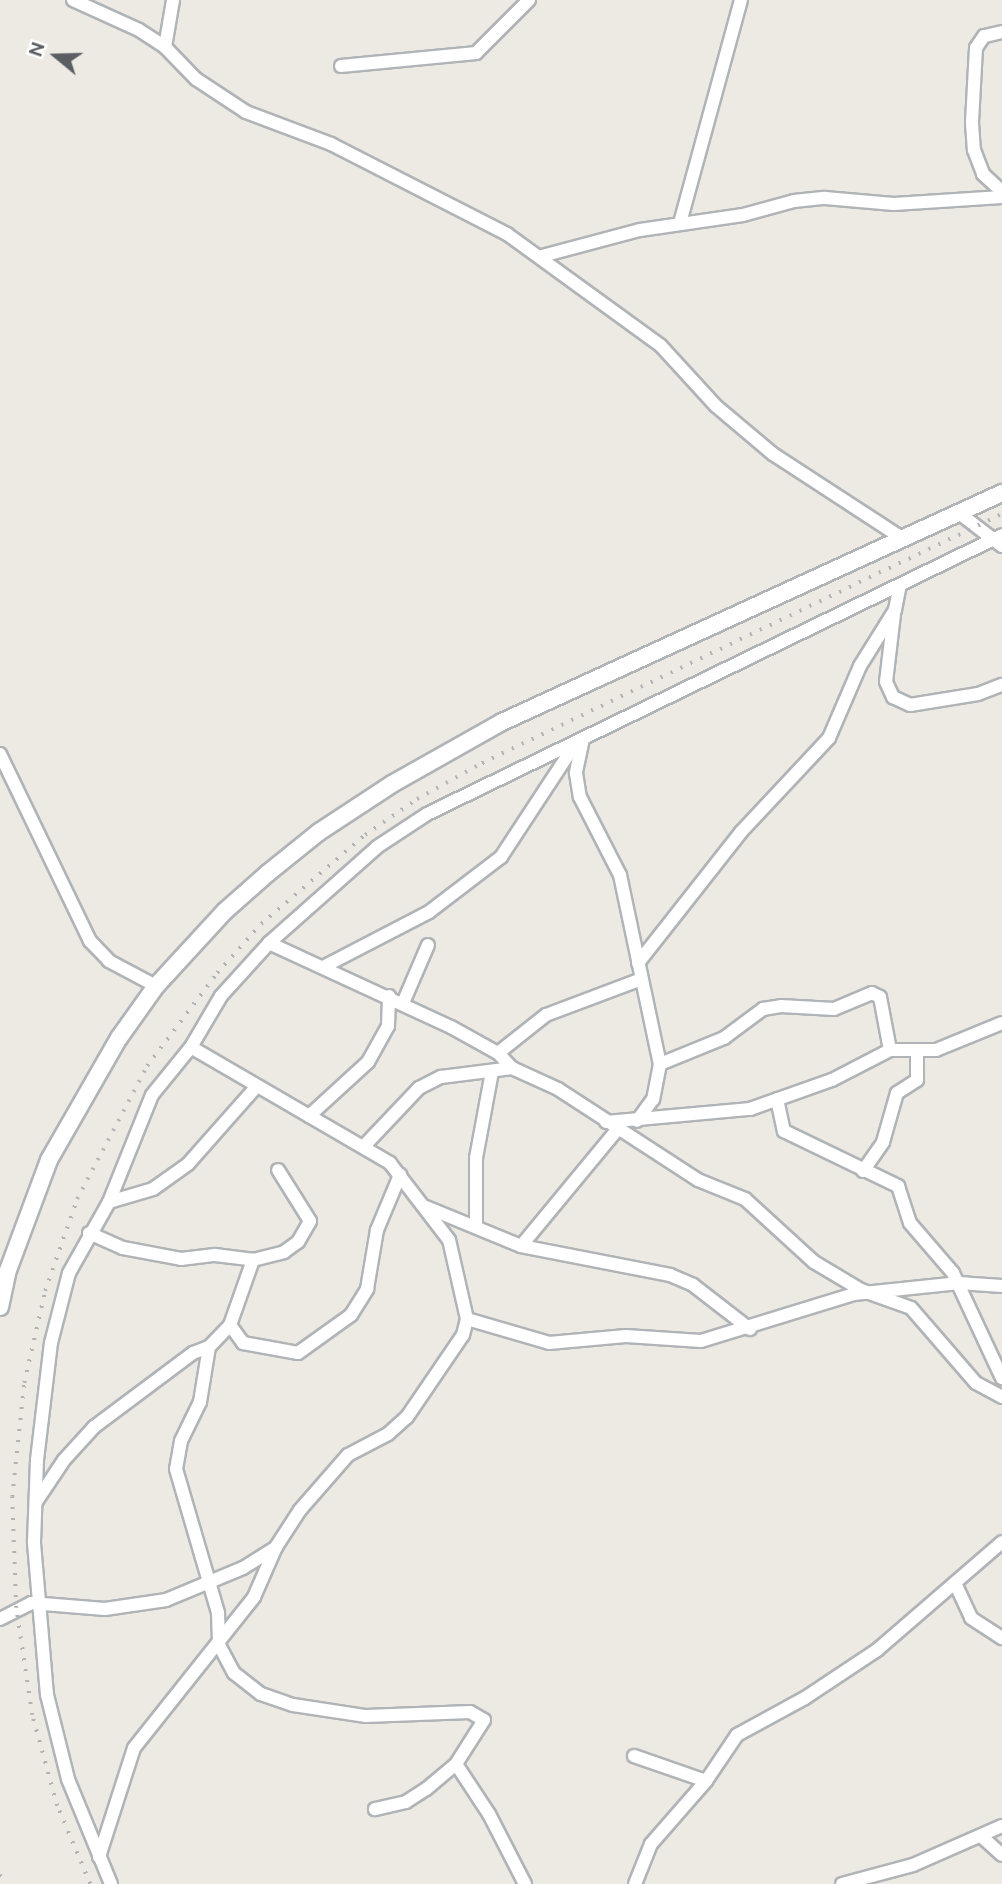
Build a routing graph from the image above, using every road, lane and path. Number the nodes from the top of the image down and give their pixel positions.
1 (73, 0) edge
2 (173, 0) edge
3 (529, 0) edge
4 (741, 0) edge
5 (1002, 32) edge
6 (165, 47) junction
7 (341, 66) dead end
8 (1002, 194) edge
9 (680, 223) junction
10 (542, 257) junction
11 (1002, 493) edge
12 (959, 513) junction
13 (902, 538) junction
14 (999, 540) edge
15 (900, 586) junction
16 (895, 610) junction
17 (1002, 685) edge
18 (580, 741) junction
19 (0, 754) edge
20 (269, 943) junction
21 (428, 945) dead end
22 (638, 963) junction
23 (325, 966) junction
24 (639, 980) junction
25 (156, 986) junction
26 (389, 996) junction
27 (403, 1003) junction
28 (1002, 1023) edge
29 (191, 1047) junction
30 (890, 1050) junction
31 (917, 1050) junction
32 (498, 1053) junction
33 (660, 1064) junction
34 (512, 1068) junction
35 (492, 1072) junction
36 (257, 1086) junction
37 (777, 1099) junction
38 (309, 1116) junction
39 (637, 1121) junction
40 (606, 1122) junction
41 (617, 1130) junction
42 (365, 1145) junction
43 (278, 1170) dead end
44 (863, 1171) junction
45 (400, 1175) junction
46 (109, 1202) junction
47 (426, 1207) junction
48 (476, 1225) junction
49 (89, 1233) junction
50 (521, 1247) junction
51 (253, 1260) junction
52 (959, 1283) junction
53 (1002, 1286) edge
54 (871, 1293) junction
55 (0, 1307) edge
56 (467, 1319) junction
57 (230, 1325) junction
58 (750, 1329) junction
59 (209, 1347) junction
60 (1002, 1378) edge
61 (1002, 1398) edge
62 (35, 1503) junction
63 (1002, 1542) edge
64 (276, 1547) junction
65 (207, 1583) junction
66 (955, 1583) junction
67 (39, 1605) junction
68 (0, 1619) edge
69 (1002, 1638) edge
70 (219, 1645) junction
71 (634, 1756) dead end
72 (456, 1764) junction
73 (706, 1781) junction
74 (375, 1809) dead end
75 (1002, 1826) edge
76 (981, 1836) junction
77 (1002, 1855) edge
78 (99, 1857) junction
79 (111, 1884) edge
80 (525, 1884) edge
81 (635, 1884) edge
82 (842, 1884) edge

1 - 6 street
2 - 6 street
3 - 7 street
4 - 9 street
5 - 8 street
6 - 10 street
8 - 9 street
9 - 10 street
10 - 13 street
11 - 12 street
12 - 13 street
12 - 14 street
13 - 25 street
14 - 15 street
15 - 16 street
15 - 18 street
16 - 17 street
16 - 22 street
18 - 20 street
18 - 22 street
18 - 23 street
19 - 25 street
20 - 23 street
20 - 29 street
21 - 27 street
22 - 24 street
23 - 26 street
24 - 32 street
24 - 33 street
25 - 55 street
26 - 27 street
26 - 38 street
27 - 32 street
28 - 31 street
29 - 36 street
29 - 46 street
30 - 31 street
30 - 33 street
30 - 37 street
31 - 44 street
32 - 34 street
33 - 39 street
34 - 35 street
34 - 40 street
35 - 42 street
35 - 48 street
36 - 38 street
36 - 46 street
37 - 39 street
37 - 44 street
38 - 42 street
39 - 40 street
40 - 41 street
41 - 50 street
41 - 54 street
42 - 45 street
43 - 51 street
44 - 52 street
45 - 47 street
45 - 57 street
46 - 49 street
47 - 48 street
47 - 56 street
48 - 50 street
49 - 51 street
49 - 62 street
50 - 58 street
51 - 57 street
52 - 53 street
52 - 54 street
52 - 60 street
54 - 58 street
54 - 61 street
56 - 58 street
56 - 64 street
57 - 59 street
59 - 62 street
59 - 65 street
62 - 67 street
63 - 66 street
64 - 65 street
64 - 70 street
65 - 67 street
65 - 70 street
66 - 69 street
66 - 73 street
67 - 68 street
67 - 78 street
70 - 72 street
70 - 78 street
71 - 73 street
72 - 74 street
72 - 80 street
73 - 81 street
75 - 76 street
76 - 77 street
76 - 82 street
78 - 79 street

